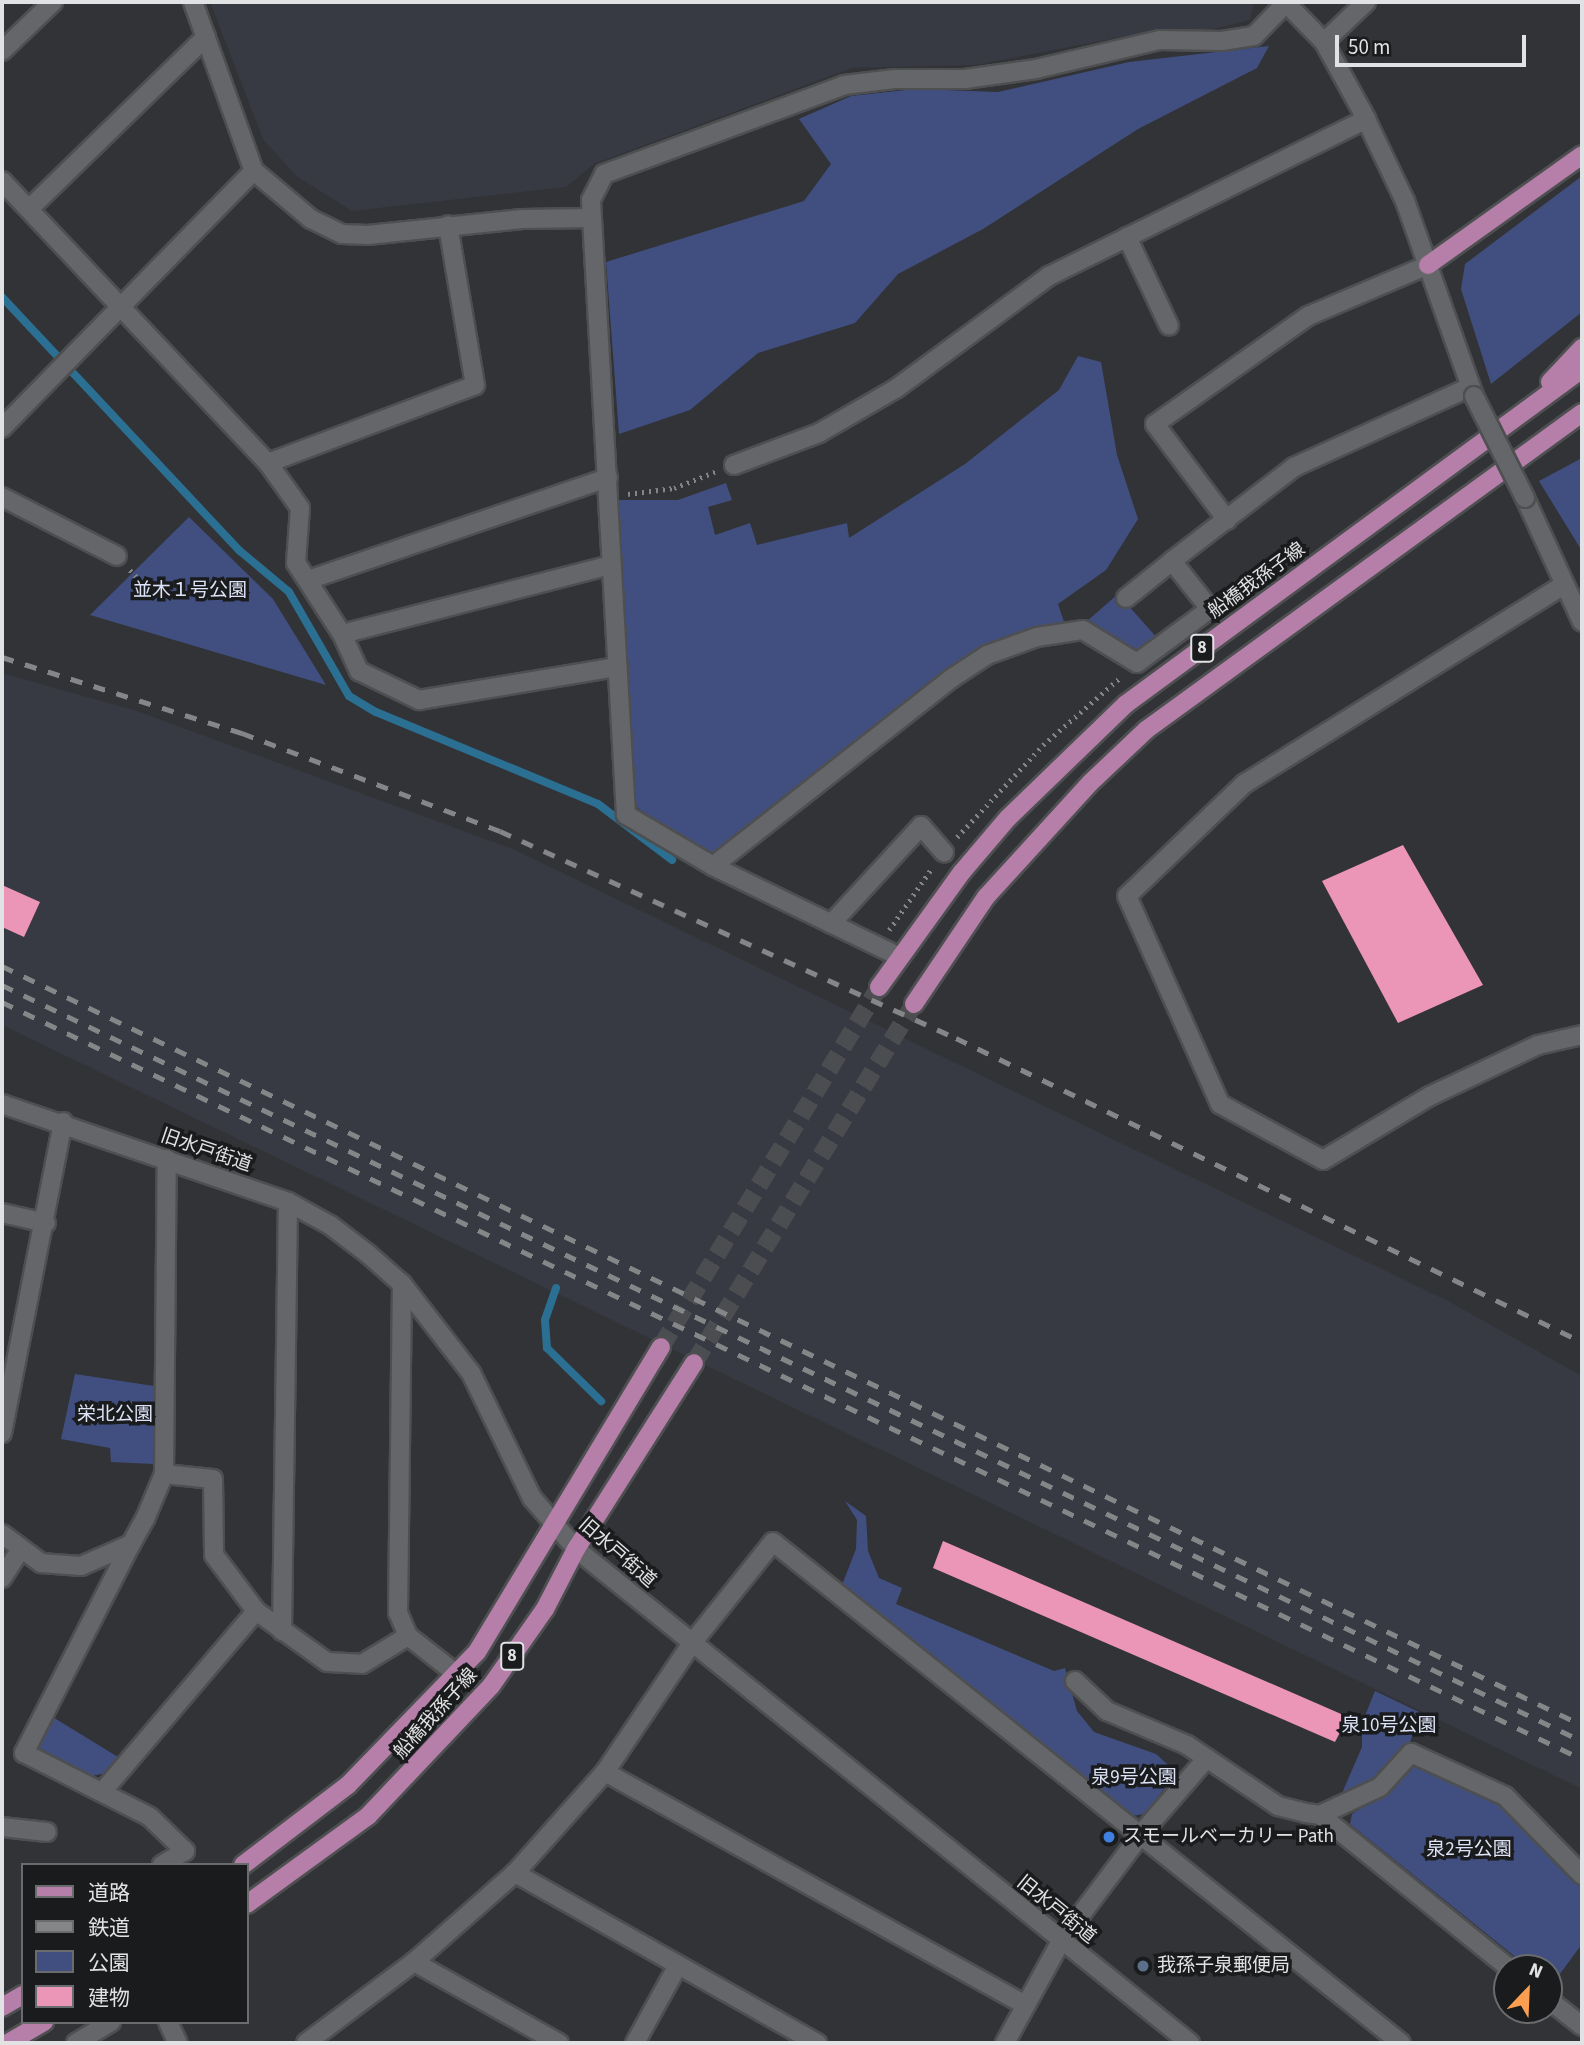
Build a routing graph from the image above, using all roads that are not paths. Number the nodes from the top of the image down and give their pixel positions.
1 (53, 2) edge
2 (193, 2) edge
3 (1286, 2) edge
4 (1366, 2) edge
5 (206, 37) junction
6 (1324, 42) junction
7 (2, 51) edge
8 (1366, 119) junction
9 (1582, 155) edge
10 (254, 171) junction
11 (2, 181) edge
12 (29, 209) junction
13 (589, 218) junction
14 (448, 225) junction
15 (1127, 237) junction
16 (1427, 265) junction
17 (122, 304) junction
18 (1169, 326) dead end
19 (1582, 348) edge
20 (1582, 369) edge
21 (1472, 391) junction
22 (1519, 415) junction
23 (1582, 415) edge
24 (2, 428) edge
25 (268, 463) junction
26 (734, 465) road end
27 (608, 478) junction
28 (2, 497) edge
29 (1227, 520) junction
30 (117, 556) road end
31 (1171, 561) junction
32 (610, 565) junction
33 (308, 580) junction
34 (1562, 586) junction
35 (1126, 598) dead end
36 (1210, 609) junction
37 (1582, 622) edge
38 (1229, 628) junction
39 (342, 634) junction
40 (617, 667) junction
41 (944, 852) dead end
42 (713, 866) junction
43 (831, 924) junction
44 (898, 956) junction
45 (879, 986) tunnel mouth
46 (914, 1004) tunnel mouth
47 (1582, 1035) edge
48 (2, 1104) edge
49 (63, 1122) junction
50 (167, 1159) junction
51 (288, 1202) junction
52 (2, 1213) edge
53 (46, 1223) junction
54 (402, 1284) junction
55 (661, 1347) tunnel mouth
56 (694, 1363) tunnel mouth
57 (2, 1433) edge
58 (164, 1474) junction
59 (552, 1523) junction
60 (2, 1534) edge
61 (131, 1544) junction
62 (20, 1549) junction
63 (576, 1549) junction
64 (2, 1578) edge
65 (256, 1611) junction
66 (282, 1631) junction
67 (408, 1636) junction
68 (692, 1643) junction
69 (458, 1675) junction
70 (1075, 1682) dead end
71 (1208, 1758) junction
72 (605, 1772) junction
73 (103, 1791) junction
74 (1320, 1815) junction
75 (2, 1827) edge
76 (47, 1832) dead end
77 (1142, 1833) junction
78 (165, 1863) edge
79 (246, 1863) edge
80 (515, 1873) junction
81 (1582, 1875) edge
82 (264, 1894) junction
83 (248, 1903) edge
84 (248, 1913) edge
85 (1061, 1941) junction
86 (1493, 1955) edge
87 (414, 1962) junction
88 (678, 1965) junction
89 (21, 1996) edge
90 (1025, 2005) junction
91 (2, 2007) edge
92 (1563, 2011) edge
93 (41, 2024) edge
94 (108, 2024) edge
95 (169, 2024) edge
96 (1582, 2026) edge
97 (8, 2043) edge
98 (76, 2043) edge
99 (178, 2043) edge
100 (306, 2043) edge
101 (559, 2043) edge
102 (635, 2043) edge
103 (817, 2043) edge
104 (1005, 2043) edge
105 (1190, 2043) edge
106 (1401, 2043) edge

1 - 7 street
2 - 5 street
3 - 6 street
3 - 13 street
4 - 6 street
5 - 10 street
5 - 12 street
6 - 8 street
8 - 15 street
8 - 16 street
9 - 16 main road
10 - 14 street
10 - 17 street
11 - 12 street
12 - 17 street
13 - 14 street
13 - 27 street
14 - 25 street
15 - 18 street
15 - 26 street
16 - 21 street
16 - 29 street
17 - 24 street
17 - 25 street
19 - 22 main road
20 - 22 main road, 船橋我孫子線 / 8
21 - 29 street
21 - 34 street, bridge
22 - 38 main road, 船橋我孫子線 / 8
23 - 46 main road, 8
25 - 33 street
27 - 32 street
27 - 33 street
28 - 30 street
29 - 31 street
31 - 35 street
31 - 36 street
32 - 39 street
32 - 40 street
33 - 39 street
34 - 37 street
34 - 47 street
36 - 38 street
36 - 42 street
38 - 44 main road, 船橋我孫子線 / 8
39 - 40 street
40 - 42 street
41 - 43 street
42 - 43 street
43 - 44 street
44 - 45 main road, 船橋我孫子線 / 8
48 - 49 street, 旧水戸街道
49 - 50 street, 旧水戸街道
49 - 53 street
50 - 51 street, 旧水戸街道
50 - 58 street
51 - 54 street, 旧水戸街道
51 - 66 street
52 - 53 street
53 - 57 street
54 - 59 street, 旧水戸街道
54 - 67 street
55 - 59 main road, 船橋我孫子線 / 8
56 - 63 main road, 船橋我孫子線 / 8
58 - 61 street
58 - 65 street
59 - 63 street, 旧水戸街道
59 - 69 main road, 船橋我孫子線 / 8
60 - 62 street
61 - 62 street
61 - 73 street
62 - 64 street
63 - 68 street, 旧水戸街道
63 - 82 main road, 船橋我孫子線 / 8
65 - 66 street
65 - 73 street
66 - 67 street
67 - 69 street
68 - 72 street
68 - 77 street
68 - 85 street, 旧水戸街道
69 - 79 main road, 船橋我孫子線 / 8
70 - 71 street
71 - 74 street
71 - 77 street
72 - 80 street
72 - 90 street
73 - 78 street
74 - 81 street
74 - 86 street
75 - 76 street
77 - 85 street
77 - 106 street
80 - 87 street
80 - 88 street
82 - 83 main road, 船橋我孫子線 / 8
82 - 84 street
85 - 90 street
85 - 105 street, 旧水戸街道
87 - 100 street
87 - 101 street
88 - 102 street
88 - 103 street
89 - 91 main road
90 - 104 street
92 - 96 street
93 - 97 main road
94 - 98 street
95 - 99 street

